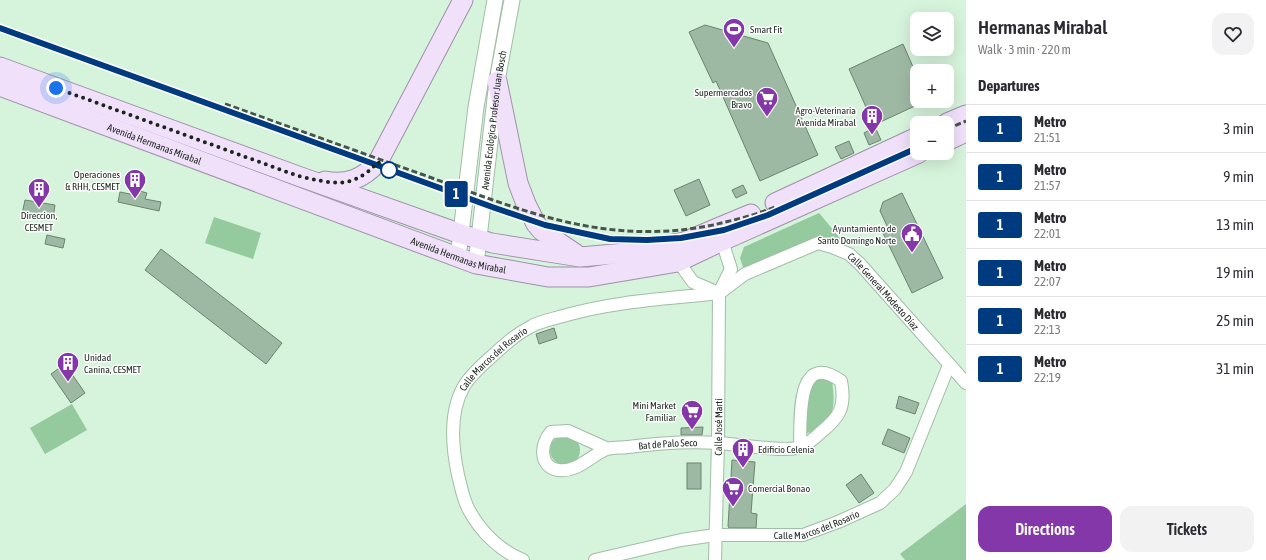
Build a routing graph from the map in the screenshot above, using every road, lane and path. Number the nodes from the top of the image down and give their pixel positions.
1 (463, 0) edge
2 (495, 0) edge
3 (512, 0) edge
4 (0, 67) edge
5 (497, 81) junction
6 (0, 86) edge
7 (966, 115) edge
8 (954, 121) edge
9 (966, 132) edge
10 (954, 138) edge
11 (910, 140) edge
12 (910, 157) edge
13 (298, 176) junction
14 (718, 235) junction
15 (470, 237) junction
16 (668, 245) junction
17 (580, 257) junction
18 (458, 258) junction
19 (678, 262) junction
20 (476, 264) junction
21 (719, 293) junction
22 (949, 365) junction
23 (966, 384) edge
24 (718, 442) junction
25 (800, 447) junction
26 (608, 449) junction
27 (715, 535) junction
28 (523, 560) edge
29 (595, 560) edge
30 (714, 560) edge

1 - 13 main road
2 - 15 street, Avenida Ecológica Profesor Juan Bosch
3 - 5 street, Avenida Ecológica Profesor Juan Bosch
4 - 13 main road, Avenida Hermanas Mirabal
5 - 15 street, Avenida Ecológica Profesor Juan Bosch
5 - 17 main road
6 - 18 main road, Avenida Hermanas Mirabal
7 - 8 main road
9 - 10 main road
11 - 14 main road, Avenida Hermanas Mirabal
12 - 14 main road, Avenida Hermanas Mirabal
13 - 15 main road, Avenida Hermanas Mirabal
14 - 16 main road, Avenida Hermanas Mirabal
14 - 19 main road, Avenida Hermanas Mirabal
14 - 21 street
15 - 17 main road, Avenida Hermanas Mirabal
15 - 18 street, Avenida Ecológica Profesor Juan Bosch
15 - 20 street, Avenida Ecológica Profesor Juan Bosch
16 - 17 main road, Avenida Hermanas Mirabal
16 - 19 street
18 - 20 main road, Avenida Hermanas Mirabal
19 - 20 main road, Avenida Hermanas Mirabal
19 - 21 street
21 - 22 street, Calle General Modesto Díaz
21 - 24 street, Calle José Martí
21 - 28 street, Calle Marcos del Rosario
22 - 23 street, Calle General Modesto Díaz
22 - 27 street, Calle Marcos del Rosario
24 - 25 street, Bat de Palo Seco
24 - 26 street, Bat de Palo Seco
24 - 27 street, Calle José Martí
25 - 25 street
26 - 26 street, Bat de Palo Seco
27 - 29 street, Calle Marcos del Rosario
27 - 30 street, Calle José Martí

